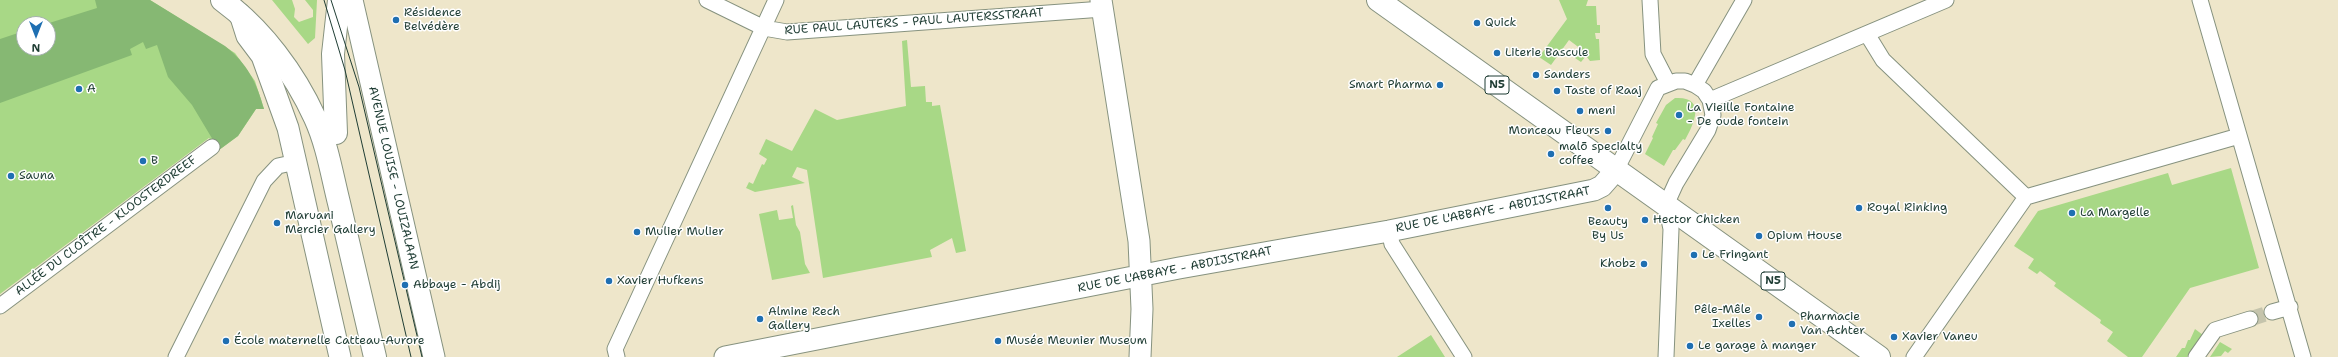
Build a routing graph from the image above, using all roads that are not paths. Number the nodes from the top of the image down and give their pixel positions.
1 (339, 0) edge
2 (352, 0) edge
3 (707, 0) edge
4 (776, 0) edge
5 (1378, 0) edge
6 (1650, 0) edge
7 (1744, 0) edge
8 (1946, 0) edge
9 (2200, 0) edge
10 (236, 3) edge
11 (1102, 4) edge
12 (764, 28) junction
13 (1866, 34) junction
14 (1668, 83) junction
15 (1695, 85) junction
16 (1710, 100) junction
17 (336, 133) junction
18 (2238, 136) junction
19 (212, 147) dead end
20 (296, 162) junction
21 (1616, 170) junction
22 (2026, 198) junction
23 (1666, 205) junction
24 (1389, 231) junction
25 (1141, 276) junction
26 (0, 306) edge
27 (2290, 307) junction
28 (2272, 312) tunnel mouth
29 (2250, 319) tunnel mouth
30 (176, 357) edge
31 (340, 357) edge
32 (375, 357) edge
33 (388, 357) edge
34 (434, 357) edge
35 (616, 357) edge
36 (725, 357) edge
37 (1140, 357) edge
38 (1464, 357) edge
39 (1666, 357) edge
40 (1879, 357) edge
41 (1914, 357) edge
42 (2196, 357) edge
43 (2304, 357) edge

1 - 17 main road
2 - 34 main road, AVENUE LOUISE - LOUIZALAAN
3 - 12 street, RUE PAUL LAUTERS - PAUL LAUTERSSTRAAT
4 - 12 street
5 - 21 main road, N5
6 - 14 street
7 - 15 street
8 - 13 street
9 - 18 street
10 - 17 main road
10 - 20 main road
10 - 32 main road
11 - 12 street, RUE PAUL LAUTERS - PAUL LAUTERSSTRAAT
11 - 25 main road
12 - 35 street
13 - 16 street
13 - 22 street
14 - 15 street
14 - 21 street
15 - 16 street
16 - 23 street
17 - 33 main road
18 - 22 street
18 - 27 street
19 - 26 street, ALLÉE DU CLOÎTRE - KLOOSTERDREEF
20 - 30 street
20 - 31 main road
21 - 23 main road, N5
21 - 24 main road, RUE DE L'ABBAYE - ABDIJSTRAAT
22 - 41 street
23 - 39 street
23 - 40 main road, N5
24 - 25 main road, RUE DE L'ABBAYE - ABDIJSTRAAT
24 - 38 street
25 - 36 main road, RUE DE L'ABBAYE - ABDIJSTRAAT
25 - 37 main road
27 - 28 street
27 - 43 street
29 - 42 street

